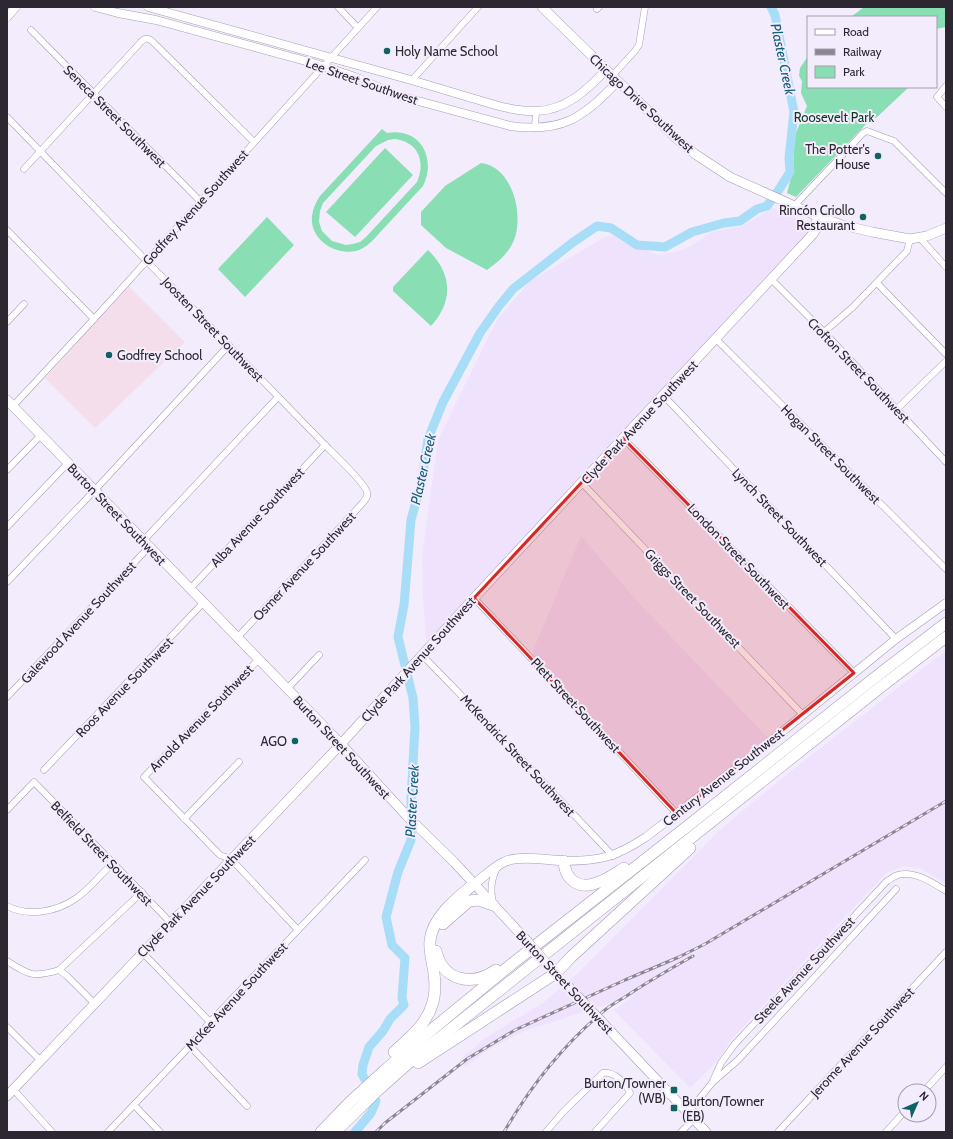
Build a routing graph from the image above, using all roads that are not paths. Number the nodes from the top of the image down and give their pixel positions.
1 (95, 7) edge
2 (148, 7) edge
3 (338, 7) edge
4 (377, 7) edge
5 (478, 7) edge
6 (542, 7) edge
7 (645, 7) edge
8 (165, 9) edge
9 (358, 28) junction
10 (31, 30) dead end
11 (331, 58) junction
12 (323, 66) junction
13 (612, 76) junction
14 (412, 80) junction
15 (946, 86) edge
16 (93, 94) junction
17 (946, 107) edge
18 (536, 111) junction
19 (7, 117) edge
20 (535, 128) junction
21 (254, 142) junction
22 (40, 151) junction
23 (24, 169) dead end
24 (946, 193) edge
25 (200, 201) junction
26 (790, 204) junction
27 (817, 216) junction
28 (946, 228) edge
29 (7, 230) edge
30 (920, 238) junction
31 (910, 239) junction
32 (147, 260) junction
33 (946, 267) edge
34 (771, 279) junction
35 (877, 283) junction
36 (24, 304) dead end
37 (94, 319) junction
38 (7, 322) edge
39 (824, 332) junction
40 (716, 339) junction
41 (229, 345) junction
42 (946, 354) edge
43 (946, 361) edge
44 (663, 395) junction
45 (278, 397) junction
46 (10, 403) edge
47 (896, 410) junction
48 (41, 435) junction
49 (623, 438) junction
50 (325, 445) junction
51 (946, 462) edge
52 (68, 463) junction
53 (7, 470) edge
54 (582, 483) junction
55 (94, 491) junction
56 (367, 492) joint
57 (7, 527) edge
58 (146, 544) junction
59 (946, 569) edge
60 (7, 582) edge
61 (190, 589) junction
62 (474, 598) junction
63 (203, 603) junction
64 (946, 603) edge
65 (946, 624) edge
66 (237, 638) junction
67 (946, 638) edge
68 (896, 639) junction
69 (946, 643) edge
70 (319, 655) dead end
71 (420, 658) junction
72 (258, 660) junction
73 (915, 661) junction
74 (854, 673) junction
75 (287, 689) junction
76 (7, 697) edge
77 (803, 715) junction
78 (341, 744) junction
79 (239, 762) dead end
80 (44, 770) dead end
81 (752, 790) junction
82 (7, 810) edge
83 (677, 814) junction
84 (184, 819) junction
85 (677, 834) junction
86 (613, 856) junction
87 (231, 859) junction
88 (365, 860) dead end
89 (564, 861) junction
90 (113, 862) junction
91 (499, 865) junction
92 (474, 884) junction
93 (896, 889) dead end
94 (946, 890) edge
95 (142, 892) junction
96 (493, 905) junction
97 (7, 906) edge
98 (171, 923) junction
99 (298, 930) junction
100 (142, 952) junction
101 (946, 952) edge
102 (7, 961) edge
103 (512, 963) junction
104 (59, 970) junction
105 (553, 970) junction
106 (94, 1003) junction
107 (210, 1022) junction
108 (7, 1027) edge
109 (190, 1046) junction
110 (40, 1060) junction
111 (946, 1067) edge
112 (385, 1079) junction
113 (712, 1083) junction
114 (931, 1083) edge
115 (10, 1092) edge
116 (134, 1105) junction
117 (247, 1106) dead end
118 (691, 1116) junction
119 (897, 1120) edge
120 (52, 1132) edge
121 (108, 1132) edge
122 (160, 1132) edge
123 (321, 1132) edge
124 (335, 1132) edge
125 (546, 1132) edge
126 (595, 1132) edge
127 (681, 1132) edge
128 (706, 1132) edge
129 (778, 1132) edge
130 (886, 1132) edge

1 - 12 street, Lee Street Southwest
2 - 8 street, Lee Street Southwest
3 - 9 street
4 - 9 street, Godfrey Avenue Southwest
5 - 14 street
6 - 13 main road, Chicago Drive Southwest
7 - 13 street
8 - 11 street, Lee Street Southwest
9 - 11 street, Godfrey Avenue Southwest
10 - 16 street, Seneca Street Southwest
11 - 12 street, Godfrey Avenue Southwest
11 - 14 street, Lee Street Southwest
12 - 20 street, Lee Street Southwest
12 - 21 street, Godfrey Avenue Southwest
13 - 18 street, Lee Street Southwest
13 - 20 street, Lee Street Southwest
13 - 26 main road, Chicago Drive Southwest
14 - 18 street, Lee Street Southwest
15 - 17 street
16 - 21 street
16 - 22 street
16 - 25 street, Seneca Street Southwest
18 - 20 street
19 - 22 street, Joosten Street Southwest
21 - 25 street, Godfrey Avenue Southwest
22 - 23 street
22 - 32 street, Joosten Street Southwest
24 - 26 street
25 - 32 street, Godfrey Avenue Southwest
26 - 27 main road, Chicago Drive Southwest
27 - 31 main road, Chicago Drive Southwest
27 - 34 main road, Clyde Park Avenue Southwest
28 - 30 main road, Chicago Drive Southwest
29 - 37 street
30 - 31 main road, Chicago Drive Southwest
30 - 33 street
31 - 35 street
32 - 37 street, Godfrey Avenue Southwest
32 - 41 street, Joosten Street Southwest
34 - 39 street, Crofton Street Southwest
34 - 40 main road, Clyde Park Avenue Southwest
35 - 39 street
35 - 42 street
36 - 38 street
37 - 46 street, Godfrey Avenue Southwest
39 - 47 street, Crofton Street Southwest
40 - 44 main road, Clyde Park Avenue Southwest
40 - 59 street, Hogan Street Southwest
41 - 45 street, Joosten Street Southwest
41 - 55 street
43 - 47 street
44 - 49 main road, Clyde Park Avenue Southwest
44 - 68 street, Lynch Street Southwest
45 - 50 street, Joosten Street Southwest
45 - 58 street, Galewood Avenue Southwest
46 - 48 main road, Burton Street Southwest
47 - 51 street, Crofton Street Southwest
48 - 52 main road, Burton Street Southwest
48 - 53 street
49 - 54 main road, Clyde Park Avenue Southwest
49 - 74 street, London Street Southwest
50 - 56 street, Joosten Street Southwest
50 - 61 street, Alba Avenue Southwest
52 - 55 main road, Burton Street Southwest
52 - 57 street
54 - 62 main road, Clyde Park Avenue Southwest
54 - 77 street, Griggs Street Southwest
55 - 58 main road, Burton Street Southwest
55 - 60 street
56 - 66 street, Osmer Avenue Southwest
58 - 61 main road, Burton Street Southwest
58 - 76 street, Galewood Avenue Southwest
61 - 63 main road, Burton Street Southwest
62 - 71 main road, Clyde Park Avenue Southwest
62 - 83 street, Plett Street Southwest
63 - 66 main road, Burton Street Southwest
63 - 80 street, Roos Avenue Southwest
64 - 68 street, Century Avenue Southwest
65 - 85 highway
66 - 72 main road, Burton Street Southwest
67 - 73 highway
68 - 74 street, Century Avenue Southwest
69 - 73 highway
70 - 75 street
71 - 78 main road, Clyde Park Avenue Southwest
71 - 86 street, McKendrick Street Southwest
72 - 75 main road, Burton Street Southwest
72 - 84 street, Arnold Avenue Southwest
73 - 81 highway
74 - 77 street, Century Avenue Southwest
75 - 78 main road, Burton Street Southwest
77 - 83 street, Century Avenue Southwest
78 - 87 main road, Clyde Park Avenue Southwest
78 - 92 main road, Burton Street Southwest
79 - 84 street
81 - 105 highway
81 - 112 highway
82 - 90 street, Belfield Street Southwest
83 - 86 street, Century Avenue Southwest
84 - 87 street
85 - 89 highway
85 - 103 highway
86 - 89 street, Century Avenue Southwest
87 - 98 main road, Clyde Park Avenue Southwest
87 - 99 street
88 - 99 street, McKee Avenue Southwest
89 - 91 main road, Century Avenue Southwest
90 - 95 street, Belfield Street Southwest
90 - 97 street
91 - 92 main road, Century Avenue Southwest
91 - 96 street
92 - 96 main road, Burton Street Southwest
92 - 112 highway
93 - 113 street
94 - 113 street, Steele Avenue Southwest
95 - 98 street, Belfield Street Southwest
95 - 104 street
96 - 103 highway
96 - 105 main road, Burton Street Southwest, bridge
98 - 100 main road, Clyde Park Avenue Southwest
99 - 107 street, McKee Avenue Southwest
100 - 106 main road, Clyde Park Avenue Southwest
100 - 107 street
101 - 129 street, Jerome Avenue Southwest
102 - 104 street
103 - 112 highway
104 - 106 street
105 - 112 highway
105 - 118 main road, Burton Street Southwest, bridge
106 - 110 main road, Clyde Park Avenue Southwest
107 - 109 street, McKee Avenue Southwest
108 - 110 street
109 - 116 street, McKee Avenue Southwest
109 - 117 street
110 - 115 main road, Clyde Park Avenue Southwest
111 - 114 street
112 - 123 highway
112 - 124 highway
113 - 118 street, Steele Avenue Southwest
115 - 120 street
116 - 121 street, McKee Avenue Southwest
116 - 122 street
118 - 127 street, Steele Avenue Southwest
118 - 128 main road, Burton Street Southwest
119 - 130 street
125 - 126 street

